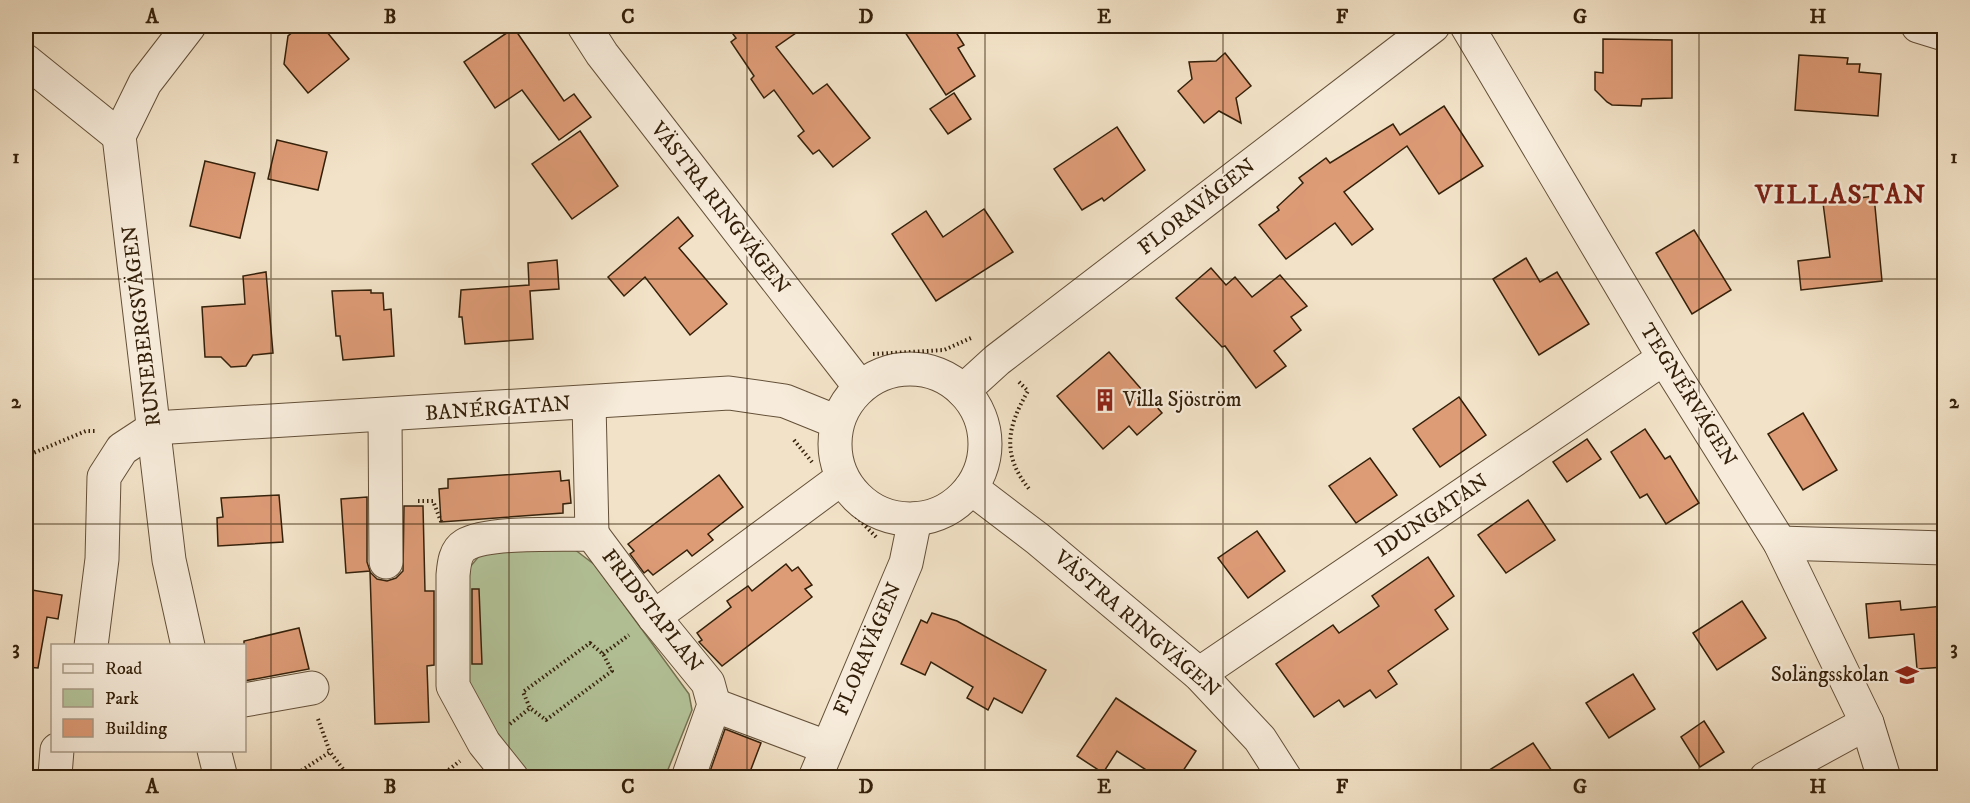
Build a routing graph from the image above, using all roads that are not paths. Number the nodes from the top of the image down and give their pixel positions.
1 (189, 26) edge
2 (584, 26) edge
3 (1433, 26) edge
4 (1467, 26) edge
5 (1918, 26) edge
6 (1944, 34) edge
7 (26, 61) edge
8 (119, 136) junction
9 (1664, 358) junction
10 (860, 387) junction
11 (963, 391) junction
12 (589, 403) junction
13 (385, 416) junction
14 (837, 422) junction
15 (154, 428) junction
16 (842, 477) junction
17 (971, 488) junction
18 (915, 519) junction
19 (592, 534) junction
20 (1780, 543) junction
21 (1944, 548) edge
22 (386, 562) dead end
23 (654, 616) junction
24 (91, 644) edge
25 (188, 644) edge
26 (1199, 674) junction
27 (312, 688) dead end
28 (246, 700) edge
29 (714, 705) junction
30 (1867, 723) junction
31 (826, 747) junction
32 (215, 752) edge
33 (221, 777) edge
34 (513, 777) edge
35 (688, 777) edge
36 (815, 777) edge
37 (1285, 777) edge
38 (1766, 777) edge
39 (1884, 777) edge

1 - 8 street
2 - 10 street, VÄSTRA RINGVÄGEN
3 - 11 street, FLORAVÄGEN
4 - 9 street, TEGNÉRVÄGEN
5 - 6 street
7 - 8 street
8 - 15 street, RUNEBERGSVÄGEN
9 - 20 street, TEGNÉRVÄGEN
9 - 26 street, IDUNGATAN
10 - 11 street
10 - 14 street
11 - 17 street
12 - 13 street, BANÉRGATAN
12 - 14 street, BANÉRGATAN
12 - 19 street
13 - 15 street, BANÉRGATAN
13 - 22 street
14 - 16 street
15 - 24 street
15 - 25 street, RUNEBERGSVÄGEN
16 - 18 street
16 - 23 street
17 - 18 street
17 - 26 street, VÄSTRA RINGVÄGEN
18 - 31 street, FLORAVÄGEN
19 - 23 street, FRIDSTAPLAN
19 - 34 street, FRIDSTAPLAN
20 - 21 street
20 - 30 street, TEGNÉRVÄGEN
23 - 29 street, FRIDSTAPLAN
26 - 37 street, VÄSTRA RINGVÄGEN
27 - 28 street
29 - 31 street
29 - 35 street
30 - 38 street
30 - 39 street, TEGNÉRVÄGEN
31 - 36 street, FLORAVÄGEN
32 - 33 street

